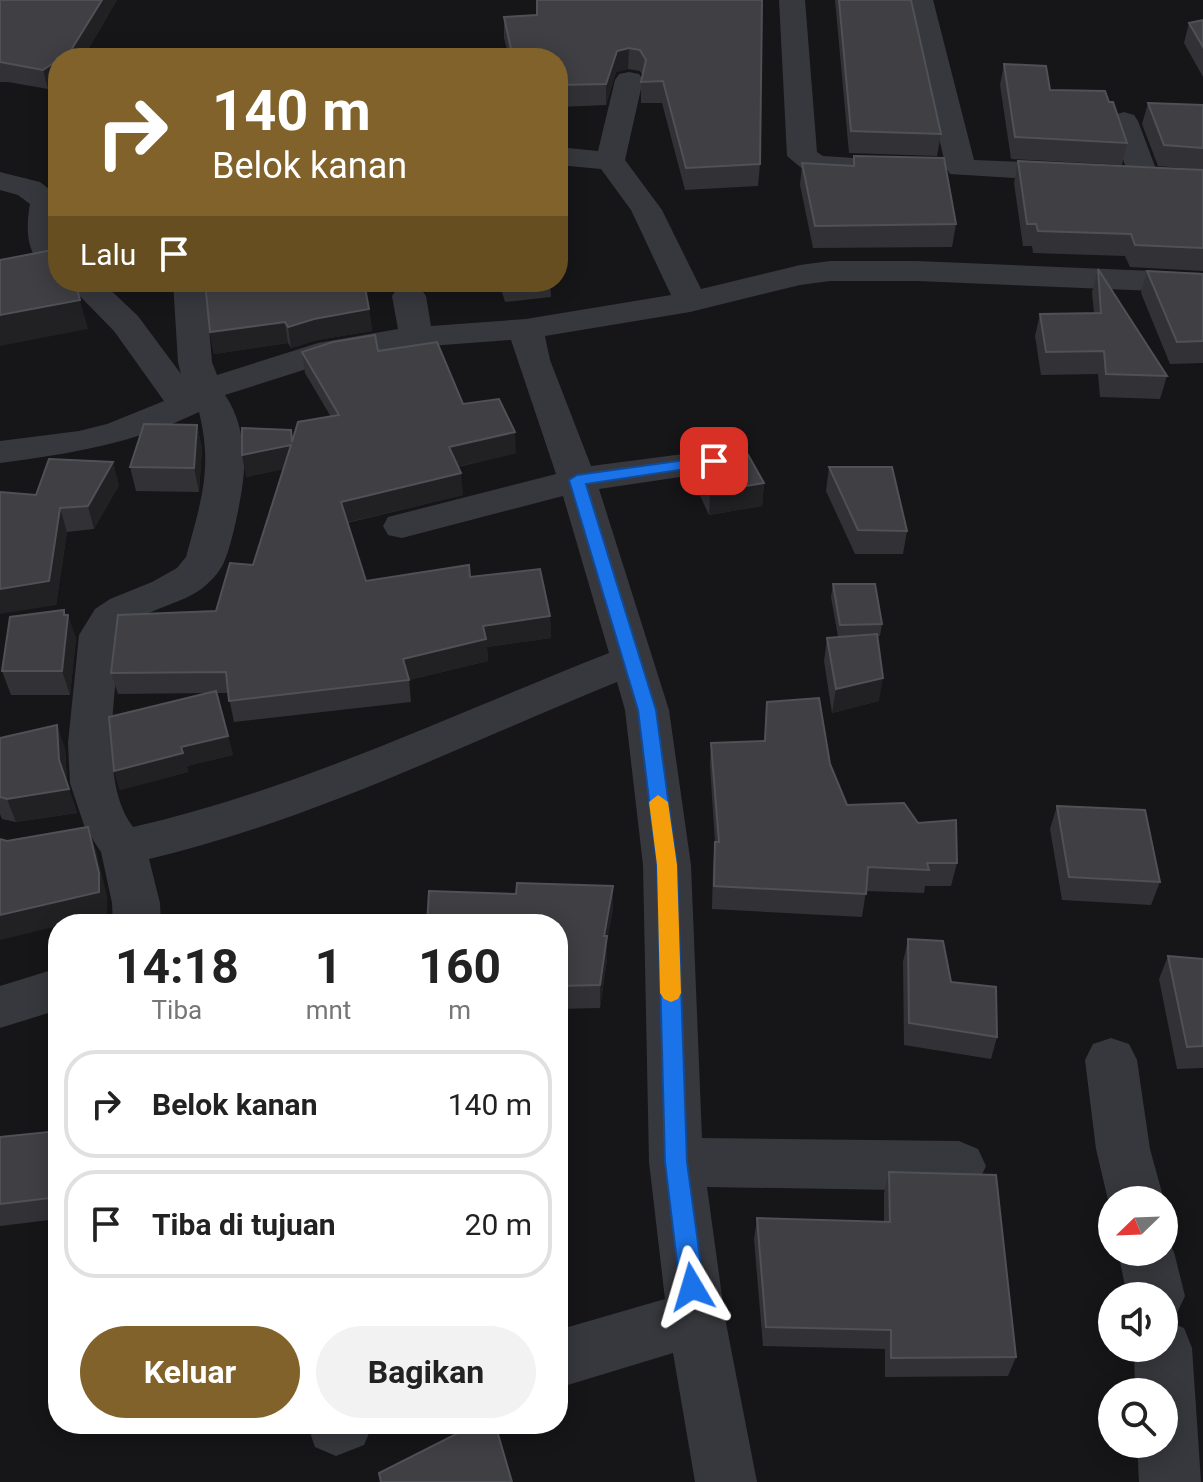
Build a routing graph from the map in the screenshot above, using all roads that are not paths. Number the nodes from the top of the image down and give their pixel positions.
1 (792, 0) edge
2 (920, 0) edge
3 (629, 80) dead end
4 (1124, 121) dead end
5 (568, 157) edge
6 (610, 161) junction
7 (901, 167) edge
8 (931, 167) edge
9 (961, 168) junction
10 (1144, 177) junction
11 (1174, 179) edge
12 (0, 181) edge
13 (48, 253) edge
14 (1203, 283) edge
15 (96, 292) edge
16 (190, 292) edge
17 (409, 296) dead end
18 (690, 302) junction
19 (526, 329) junction
20 (416, 337) junction
21 (195, 397) junction
22 (0, 452) edge
23 (714, 461) edge
24 (577, 480) junction
25 (402, 526) dead end
26 (632, 660) junction
27 (100, 836) junction
28 (137, 914) edge
29 (48, 992) edge
30 (0, 1007) edge
31 (1111, 1060) dead end
32 (676, 1162) junction
33 (959, 1166) dead end
34 (1132, 1186) edge
35 (696, 1318) junction
36 (568, 1356) edge
37 (1164, 1362) edge
38 (726, 1482) edge
39 (1170, 1482) edge

1 - 7 street
2 - 9 street
3 - 6 street
4 - 10 street
5 - 6 street
6 - 18 street
8 - 9 street
9 - 10 street
10 - 11 street
12 - 13 street
14 - 18 street
15 - 21 street
16 - 21 street
17 - 20 street
18 - 19 street
19 - 20 street
19 - 24 street
20 - 21 street
21 - 22 street
21 - 27 street
23 - 24 street
24 - 25 street
24 - 26 street
26 - 27 street
26 - 32 street
27 - 28 street
29 - 30 street
31 - 34 street
32 - 33 street
32 - 35 street
35 - 36 street
35 - 38 street
37 - 39 street

